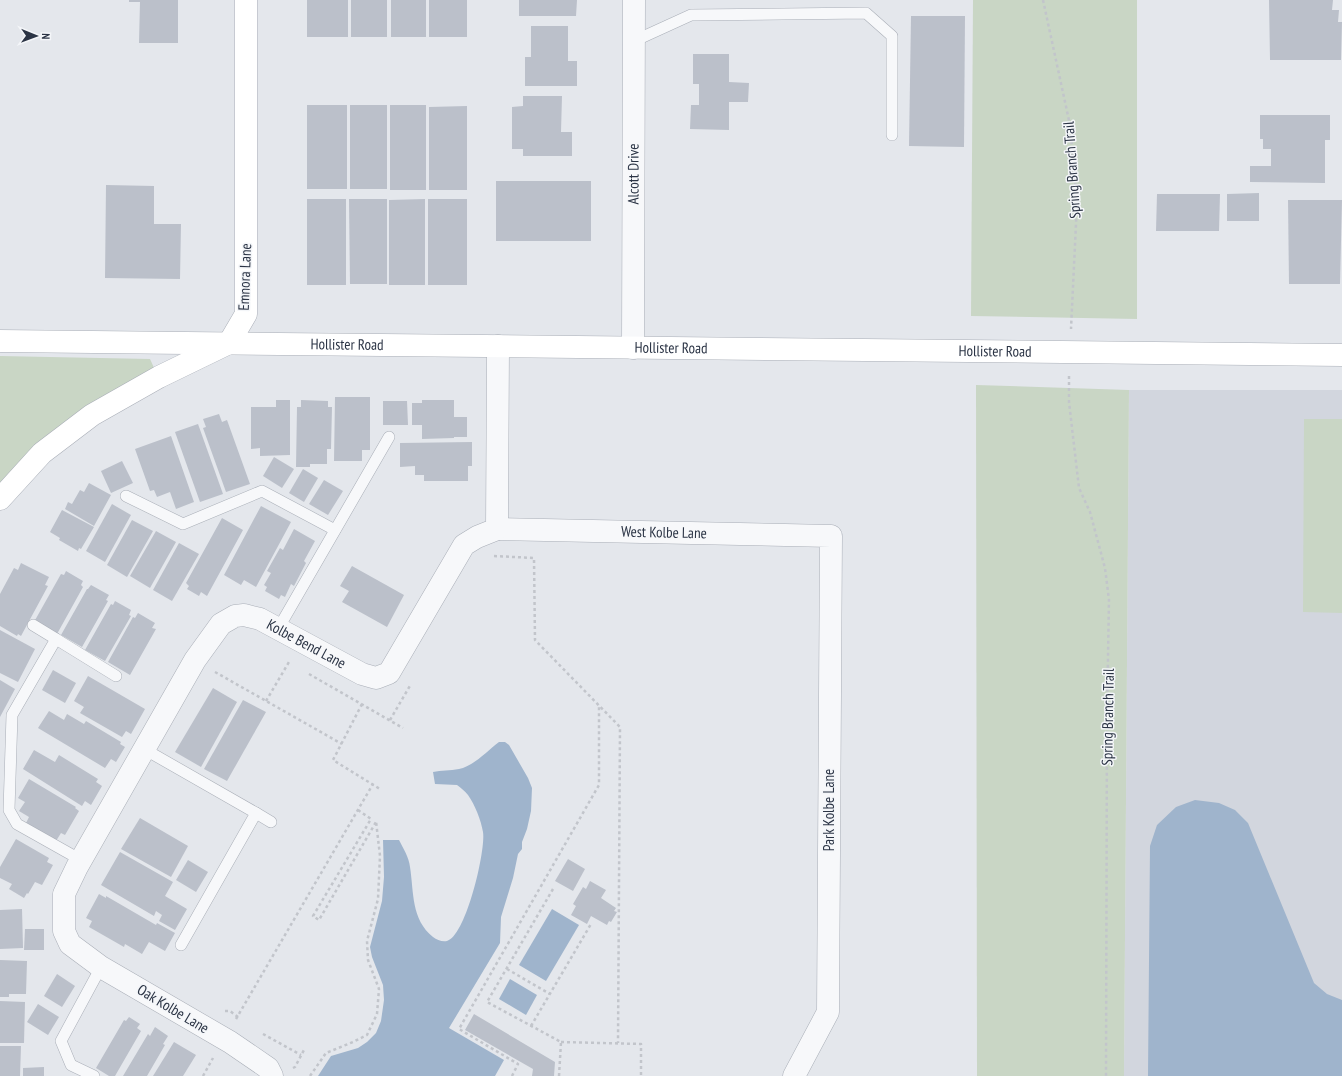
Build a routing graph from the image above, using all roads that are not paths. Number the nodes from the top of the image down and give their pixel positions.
1 (246, 0) edge
2 (634, 0) edge
3 (634, 41) junction
4 (892, 136) dead end
5 (0, 341) edge
6 (229, 344) junction
7 (498, 346) junction
8 (633, 348) junction
9 (1342, 355) edge
10 (389, 437) dead end
11 (126, 496) dead end
12 (0, 499) edge
13 (497, 529) junction
14 (335, 530) junction
15 (831, 536) joint
16 (34, 625) dead end
17 (278, 628) junction
18 (56, 639) junction
19 (116, 676) dead end
20 (144, 748) junction
21 (256, 813) junction
22 (271, 822) dead end
23 (81, 860) junction
24 (70, 944) joint
25 (181, 945) dead end
26 (101, 967) junction
27 (72, 1071) edge
28 (94, 1076) edge
29 (272, 1076) edge
30 (794, 1076) edge

1 - 6 street, Emnora Lane
2 - 3 street, Alcott Drive
3 - 4 lane
3 - 8 street, Alcott Drive
5 - 6 street, Hollister Road
6 - 7 street, Hollister Road
6 - 12 street
7 - 8 street, Hollister Road
7 - 13 street
8 - 9 street, Hollister Road
10 - 14 lane
11 - 14 lane
13 - 15 street, West Kolbe Lane
13 - 17 street, Kolbe Bend Lane
14 - 17 lane
15 - 30 street, Park Kolbe Lane
16 - 18 lane
17 - 20 street, Kolbe Bend Lane
18 - 19 lane
18 - 23 lane
20 - 21 lane
20 - 23 street, Kolbe Bend Lane
21 - 22 lane
21 - 25 lane
23 - 24 street, Kolbe Bend Lane
24 - 26 street, Oak Kolbe Lane
26 - 27 lane
26 - 29 street, Oak Kolbe Lane
27 - 28 lane

